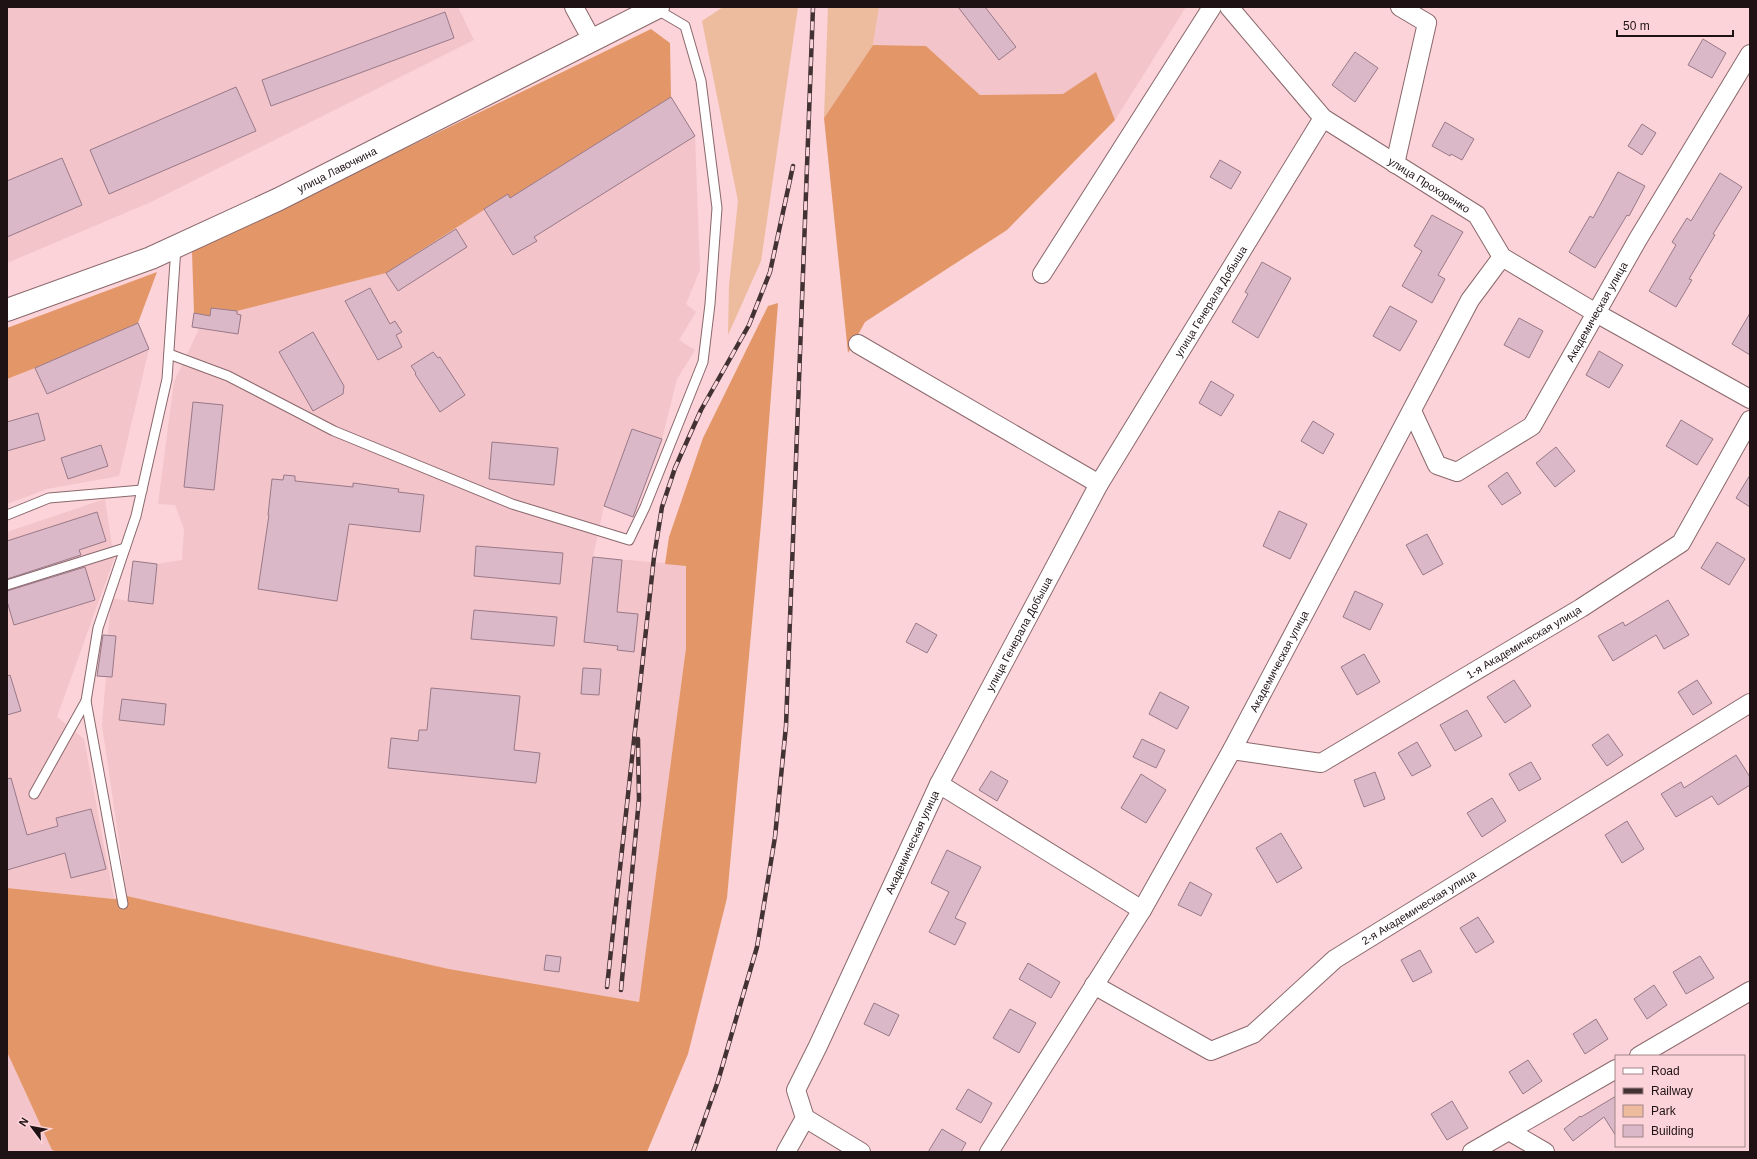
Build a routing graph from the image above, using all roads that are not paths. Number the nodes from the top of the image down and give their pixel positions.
1 (574, 7) edge
2 (1212, 7) edge
3 (1229, 7) edge
4 (1400, 7) edge
5 (656, 8) edge
6 (592, 40) junction
7 (1750, 54) edge
8 (1324, 118) junction
9 (1395, 164) junction
10 (177, 246) junction
11 (1502, 257) junction
12 (1042, 274) dead end
13 (7, 310) edge
14 (1596, 312) junction
15 (858, 344) dead end
16 (169, 354) junction
17 (1750, 400) edge
18 (1412, 411) junction
19 (1750, 420) edge
20 (1099, 484) junction
21 (142, 490) junction
22 (7, 515) edge
23 (125, 548) junction
24 (7, 585) edge
25 (86, 702) junction
26 (1750, 703) edge
27 (1232, 750) junction
28 (939, 784) junction
29 (34, 794) dead end
30 (123, 904) dead end
31 (1142, 910) junction
32 (1094, 985) junction
33 (1750, 991) edge
34 (1641, 1055) edge
35 (1615, 1070) edge
36 (805, 1118) junction
37 (1509, 1132) junction
38 (786, 1152) edge
39 (861, 1152) edge
40 (988, 1152) edge
41 (1472, 1152) edge
42 (1545, 1152) edge

1 - 6 street
2 - 12 street
3 - 8 street, улица Прохоренко
4 - 9 street
5 - 6 main road, улица Лавочкина
5 - 16 lane
6 - 10 main road, улица Лавочкина
7 - 14 street, Академическая улица
8 - 9 street, улица Прохоренко
8 - 20 street, улица Генерала Добыша
9 - 11 street, улица Прохоренко
10 - 13 main road, улица Лавочкина
10 - 16 lane
11 - 14 street, улица Прохоренко
11 - 18 street, Академическая улица
14 - 17 street, улица Прохоренко
14 - 18 street, Академическая улица
15 - 20 street
16 - 21 lane
18 - 27 street, Академическая улица
19 - 27 street, 1-я Академическая улица
20 - 28 street, улица Генерала Добыша
21 - 22 lane
21 - 23 lane
23 - 24 lane
23 - 25 lane
25 - 29 lane
25 - 30 lane
26 - 32 street, 2-я Академическая улица
27 - 31 street, Академическая улица
28 - 31 street, Академическая улица
28 - 36 street, Академическая улица
31 - 32 street, Академическая улица
32 - 40 street, Академическая улица
33 - 34 street
35 - 37 street
36 - 38 street
36 - 39 street
37 - 41 street
37 - 42 street

